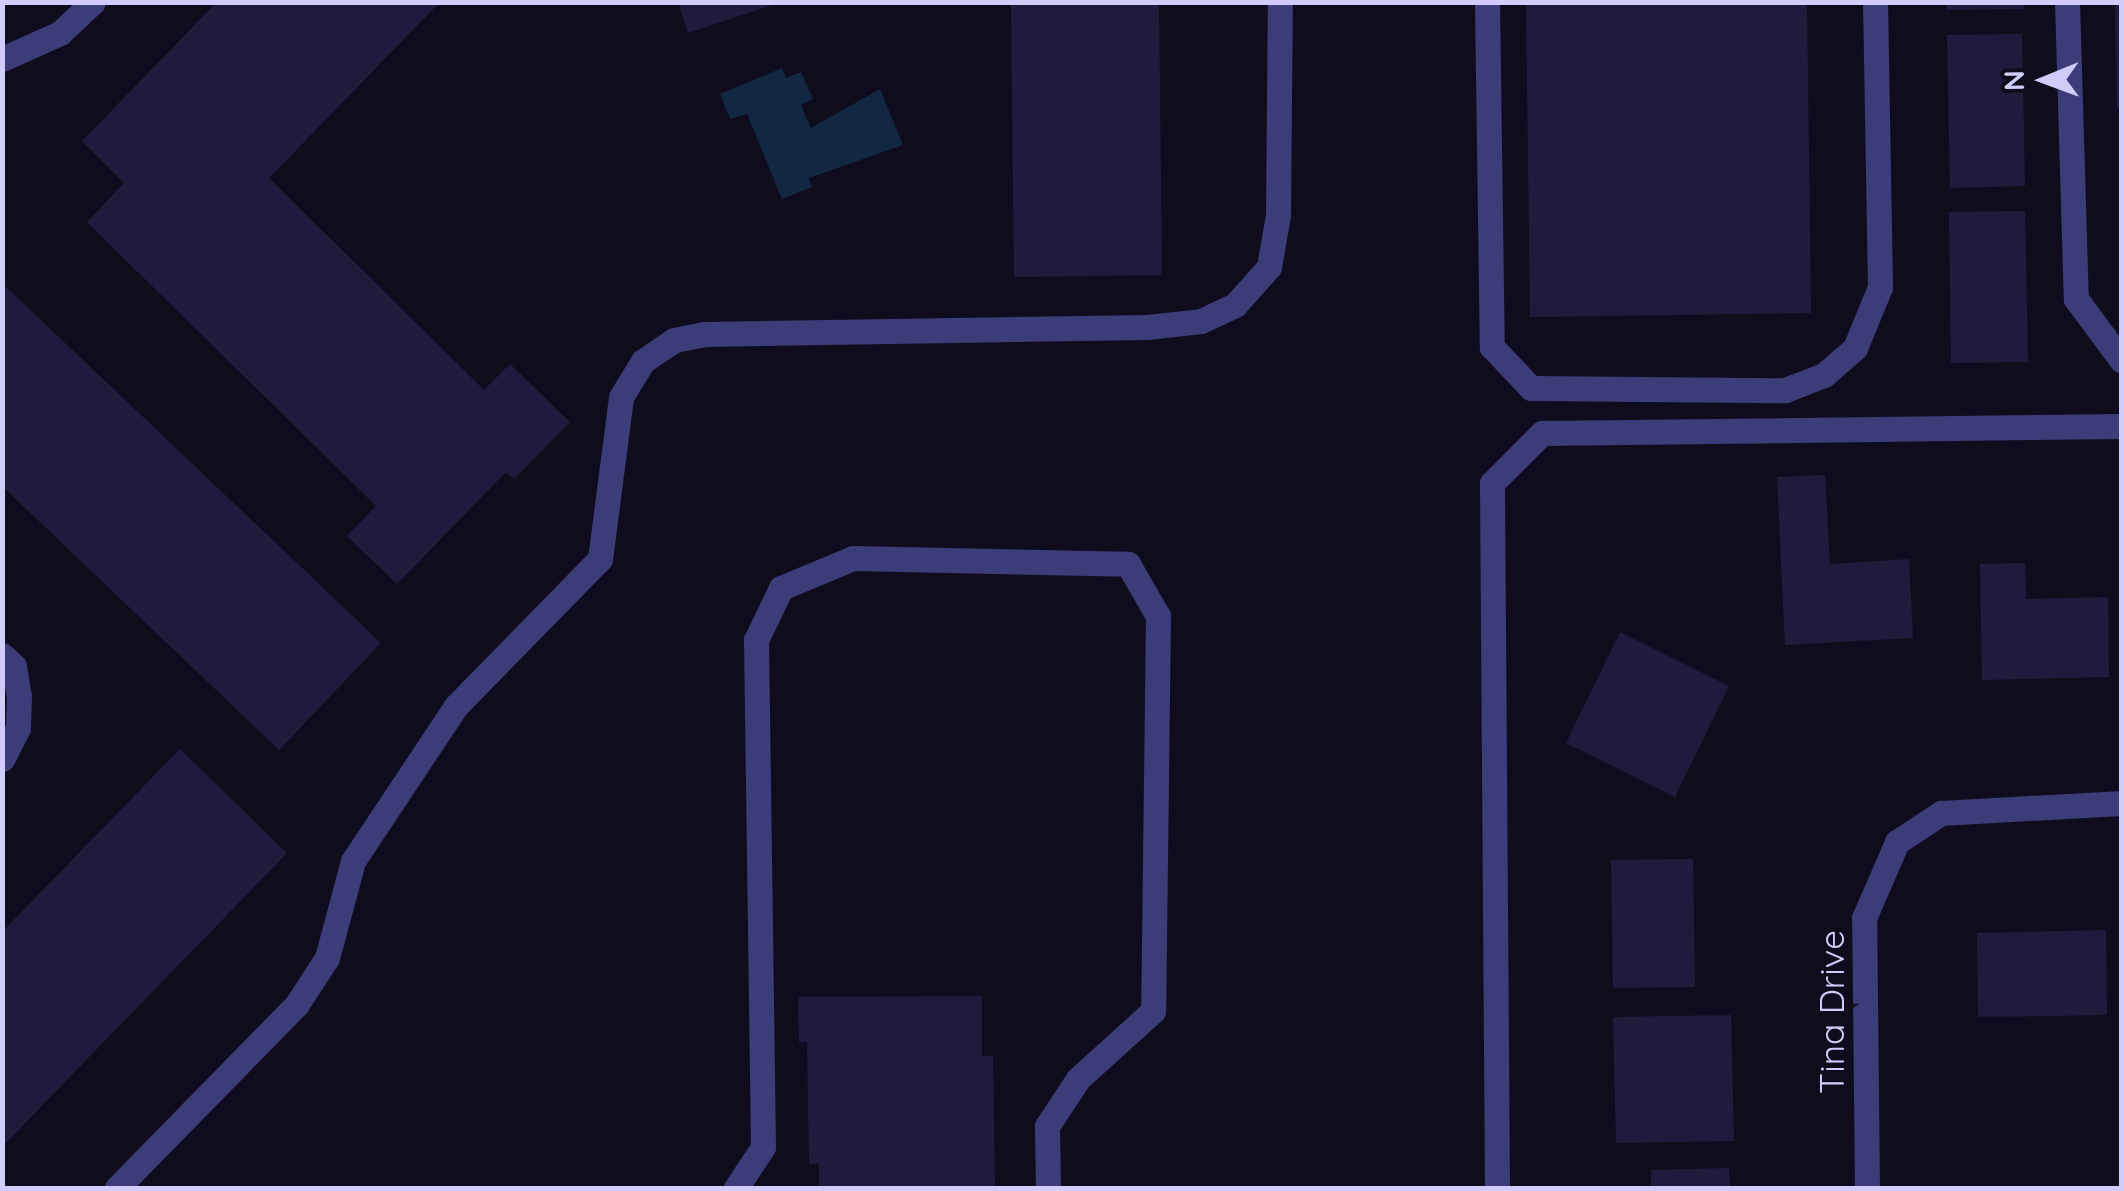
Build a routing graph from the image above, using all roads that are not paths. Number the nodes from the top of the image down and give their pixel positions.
1 (94, 2) edge
2 (1280, 2) edge
3 (1487, 2) edge
4 (1875, 2) edge
5 (2067, 2) edge
6 (2, 59) edge
7 (2122, 360) edge
8 (2122, 426) edge
9 (2, 655) edge
10 (2, 759) edge
11 (2122, 803) edge
12 (117, 1188) edge
13 (736, 1188) edge
14 (1048, 1188) edge
15 (1497, 1188) edge
16 (1867, 1188) edge

1 - 6 street
2 - 12 street
3 - 4 street
5 - 7 street
8 - 15 street
9 - 10 street
11 - 16 street, Tina Drive
13 - 14 street

